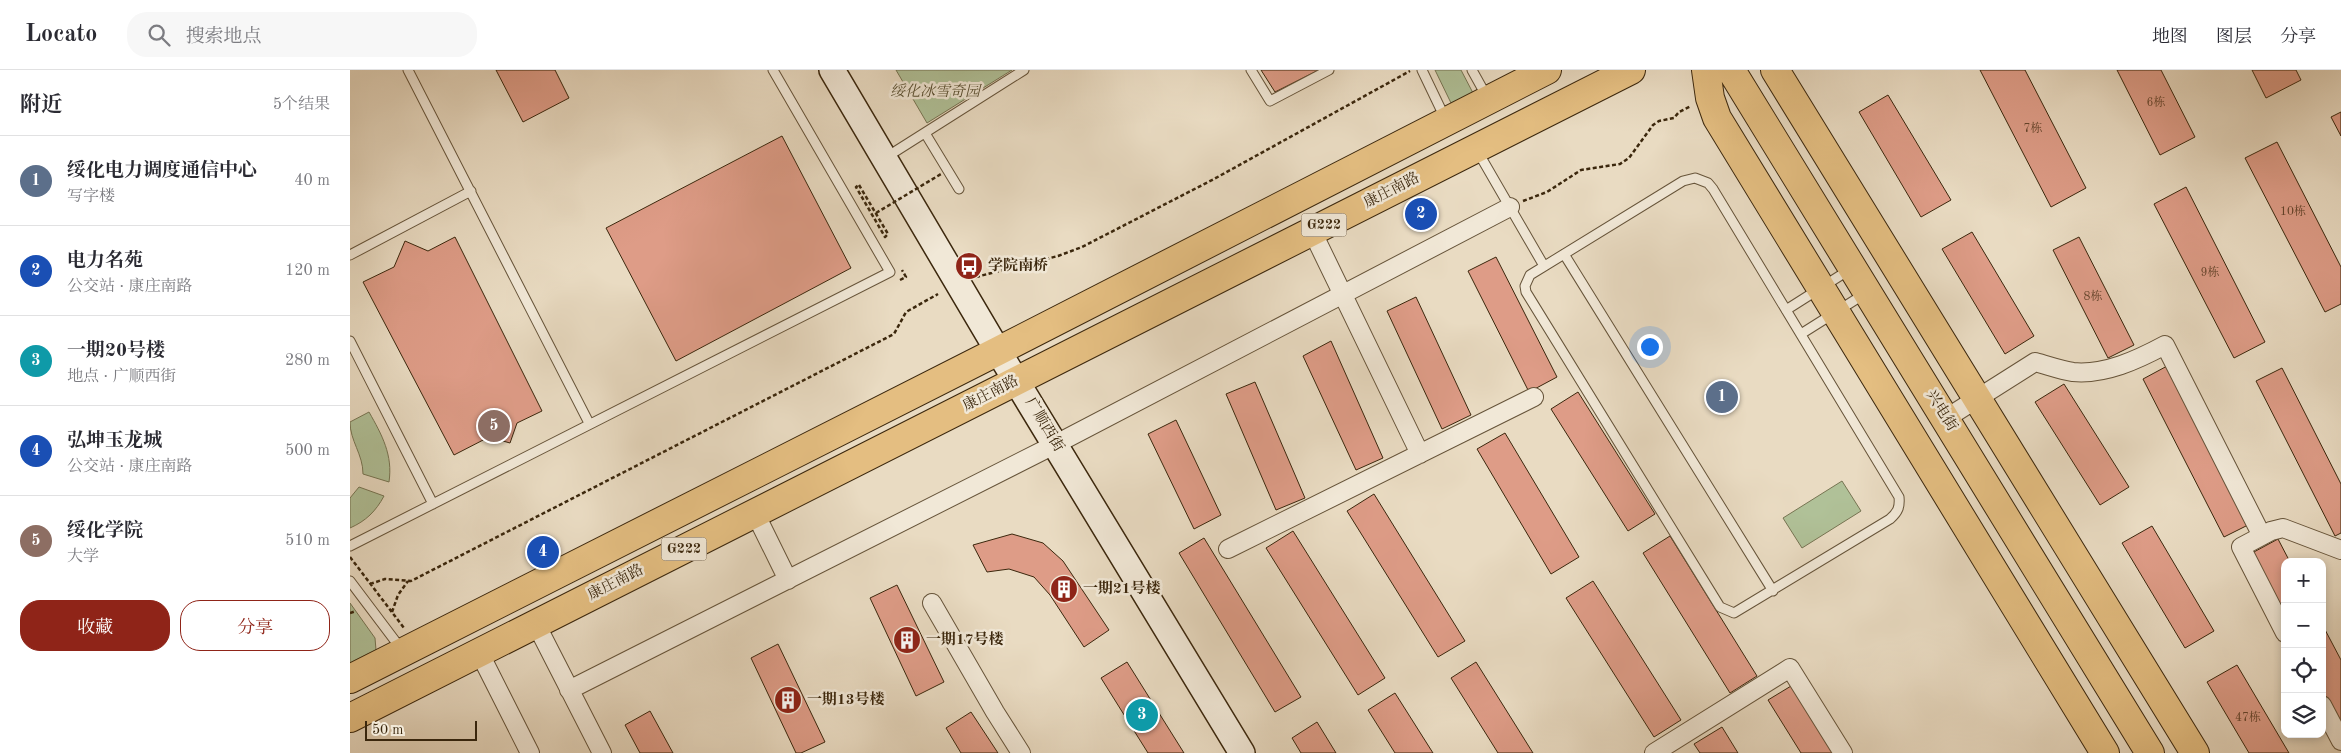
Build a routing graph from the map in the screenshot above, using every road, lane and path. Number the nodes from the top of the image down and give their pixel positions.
1 (408, 70) edge
2 (772, 70) edge
3 (832, 70) edge
4 (1024, 70) edge
5 (1251, 70) edge
6 (1329, 70) edge
7 (1412, 70) edge
8 (1422, 70) edge
9 (1472, 70) edge
10 (1547, 70) edge
11 (1631, 70) edge
12 (1706, 70) edge
13 (1731, 70) edge
14 (1775, 70) edge
15 (1488, 99) junction
16 (1695, 105) dead end
17 (1446, 120) junction
18 (925, 133) junction
19 (1476, 148) junction
20 (884, 158) junction
21 (941, 174) dead end
22 (959, 189) dead end
23 (471, 191) junction
24 (868, 207) dead end
25 (1510, 207) junction
26 (876, 213) junction
27 (873, 217) dead end
28 (1312, 231) junction
29 (1564, 254) junction
30 (350, 255) edge
31 (1544, 266) junction
32 (1852, 268) junction
33 (975, 277) dead end
34 (1821, 288) junction
35 (1867, 292) junction
36 (938, 294) dead end
37 (1343, 294) junction
38 (1786, 310) junction
39 (1836, 312) junction
40 (1801, 334) junction
41 (350, 341) edge
42 (998, 351) junction
43 (1017, 381) junction
44 (1534, 398) dead end
45 (1977, 398) junction
46 (1945, 418) junction
47 (589, 423) junction
48 (1056, 444) junction
49 (1420, 454) junction
50 (434, 504) junction
51 (755, 513) junction
52 (2262, 536) junction
53 (350, 546) edge
54 (1228, 549) dead end
55 (2341, 550) edge
56 (788, 580) junction
57 (350, 581) edge
58 (408, 581) junction
59 (370, 584) dead end
60 (1772, 591) junction
61 (932, 603) dead end
62 (356, 611) dead end
63 (392, 612) dead end
64 (350, 613) edge
65 (536, 624) junction
66 (2281, 625) edge
67 (403, 652) junction
68 (479, 652) junction
69 (350, 679) edge
70 (569, 690) junction
71 (2326, 713) edge
72 (350, 718) edge
73 (2341, 741) edge
74 (2341, 750) edge
75 (530, 753) edge
76 (602, 753) edge
77 (1021, 753) edge
78 (1242, 753) edge
79 (1654, 753) edge
80 (1843, 753) edge
81 (2105, 753) edge
82 (2150, 753) edge
83 (2195, 753) edge
84 (2334, 753) edge

1 - 23 lane
2 - 47 lane
3 - 20 main road, 广顺西街
4 - 18 lane
5 - 6 lane
7 - 33 path
8 - 17 lane
9 - 15 lane
10 - 15 main road, G222
11 - 19 main road, 康庄南路 / G222
12 - 34 main road
13 - 32 main road, 兴电街
14 - 45 main road
15 - 17 main road, G222
16 - 25 path
17 - 42 main road, G222
18 - 20 lane
18 - 22 lane
19 - 25 lane
19 - 28 main road, 康庄南路 / G222
20 - 42 main road, 广顺西街
21 - 26 path, bridge
23 - 30 lane
23 - 47 lane
24 - 26 path
25 - 31 lane
25 - 37 street
26 - 27 path
28 - 37 street
28 - 43 main road, 康庄南路 / G222
29 - 31 lane
29 - 38 lane
29 - 60 lane
31 - 60 lane
32 - 34 lane
32 - 35 main road, 兴电街
34 - 38 lane
34 - 39 main road
35 - 39 lane
35 - 46 main road, 兴电街
36 - 58 path
37 - 48 street
37 - 49 street
38 - 40 lane
39 - 40 lane
39 - 81 main road
40 - 60 lane
41 - 50 lane
42 - 43 main road, 广顺西街
42 - 67 main road, G222
43 - 48 main road, 广顺西街
43 - 51 main road, 康庄南路 / G222
44 - 49 street
45 - 46 street
45 - 52 street
45 - 83 main road
46 - 82 main road, 兴电街
47 - 50 lane
48 - 56 street
48 - 78 main road, 广顺西街
49 - 54 street
50 - 53 lane
51 - 56 street
51 - 65 main road, 康庄南路 / G222
52 - 55 street
52 - 66 street
56 - 70 street
57 - 67 lane
58 - 59 path
58 - 63 path
61 - 77 street
62 - 64 path
65 - 68 main road, 康庄南路 / G222
65 - 70 street
67 - 69 main road, G222
68 - 72 main road, 康庄南路 / G222
68 - 75 street
70 - 76 street
71 - 73 street
74 - 84 street
79 - 80 street

